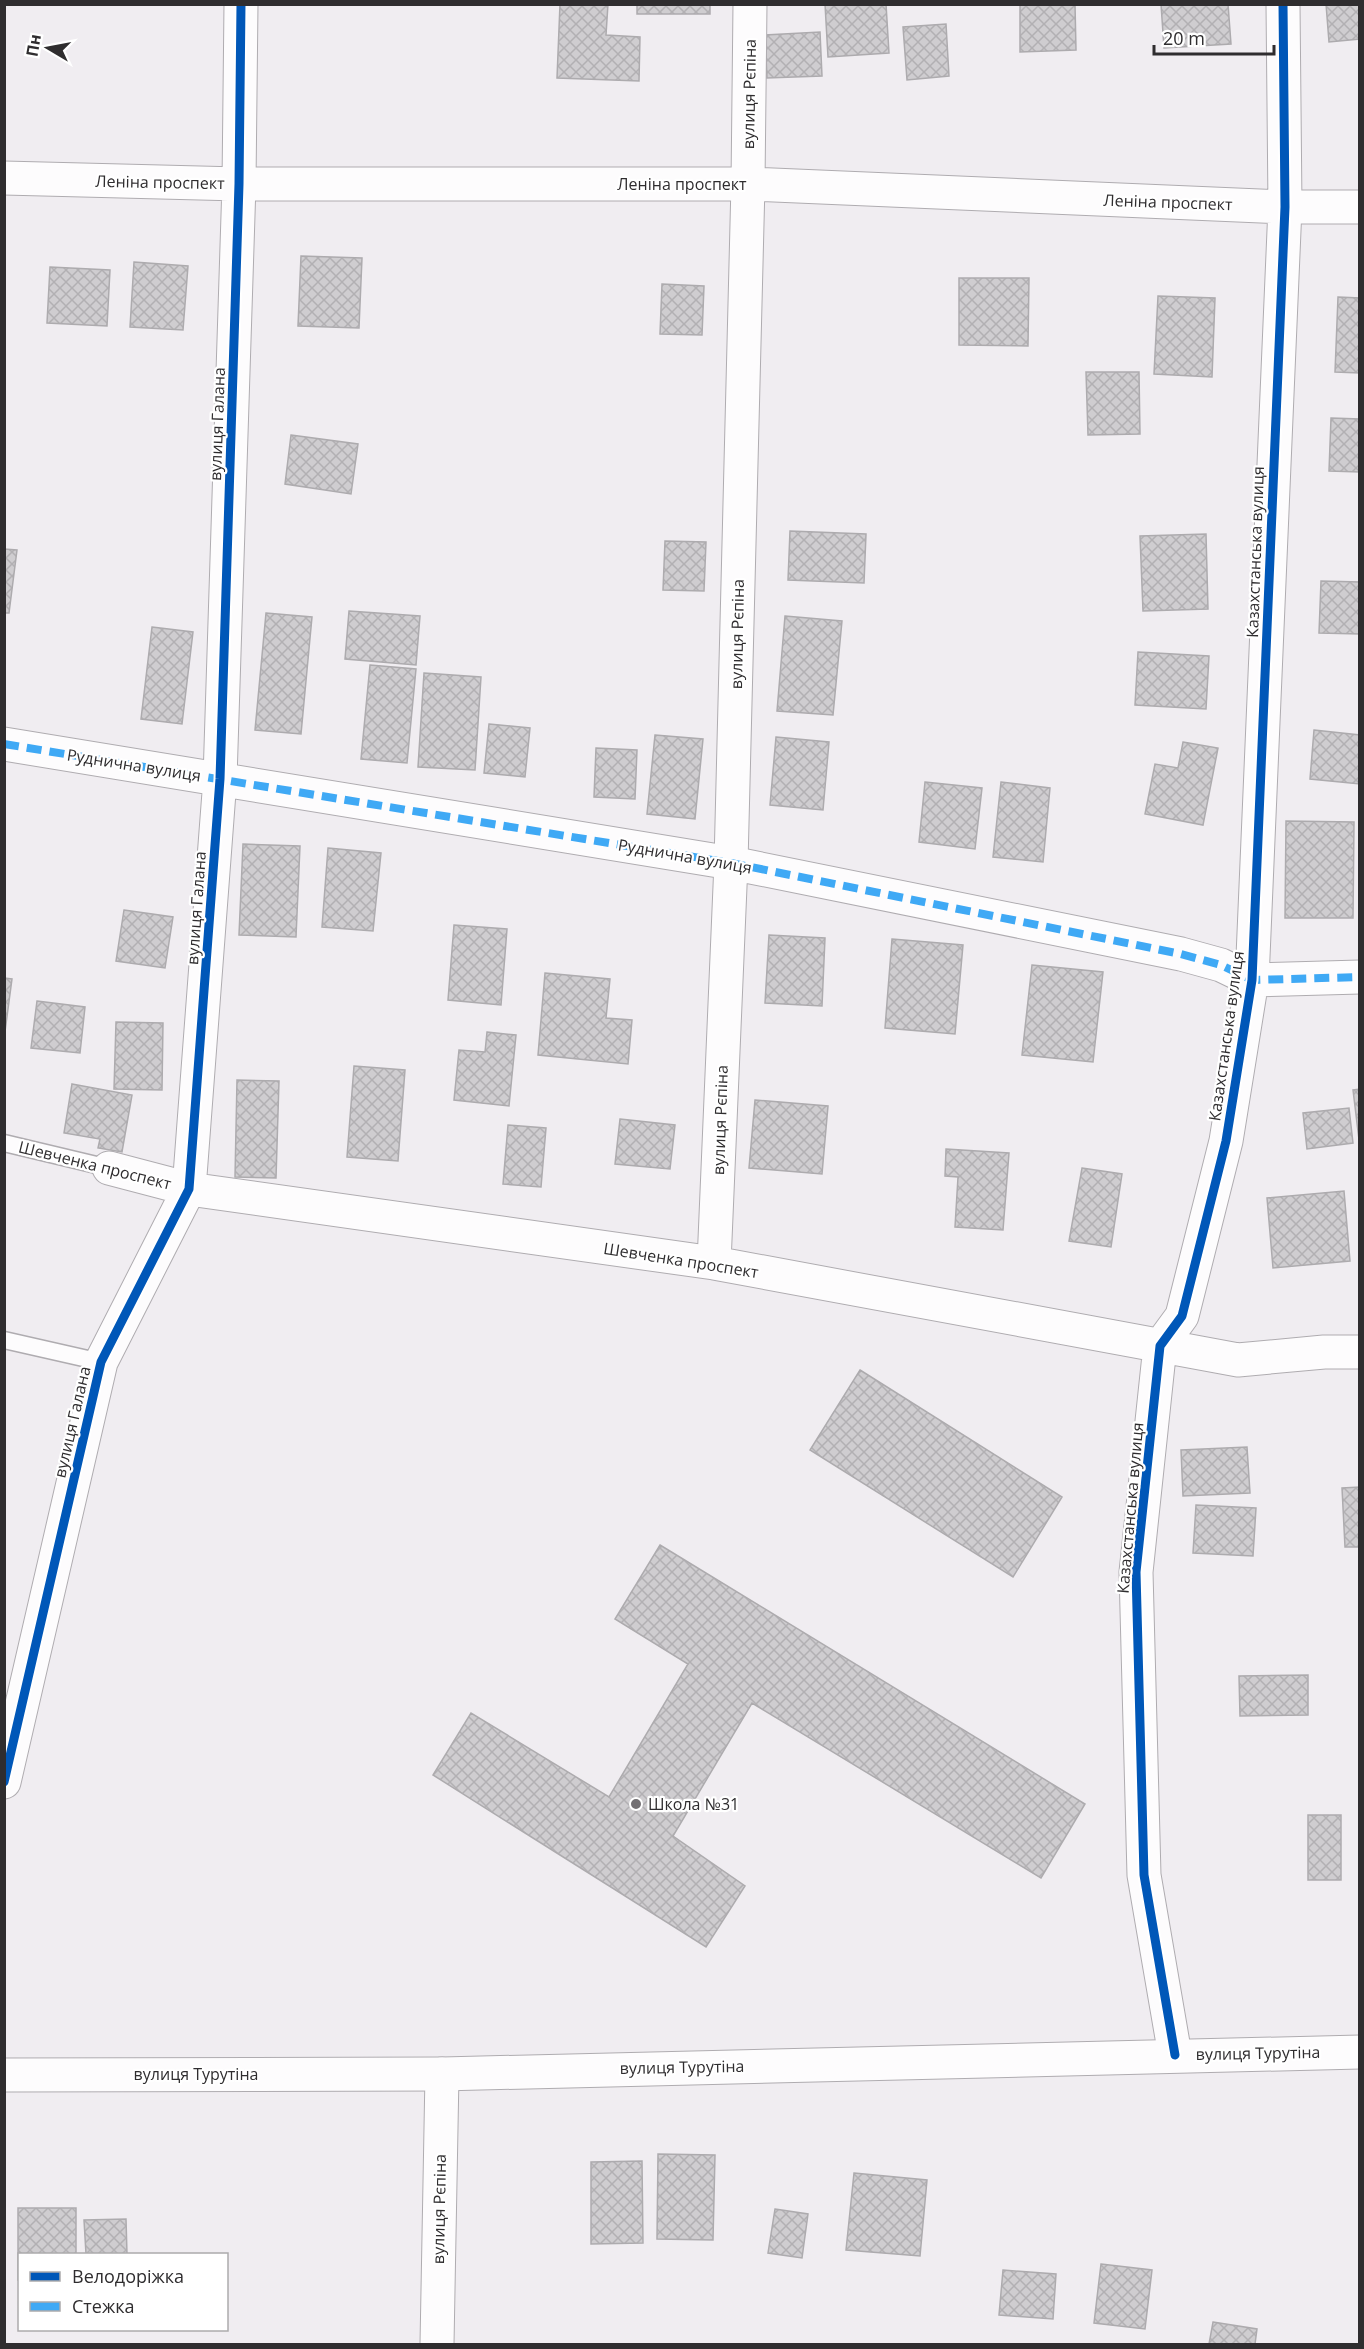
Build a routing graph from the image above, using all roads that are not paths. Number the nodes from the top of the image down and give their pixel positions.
1 (241, 4) edge
2 (750, 4) edge
3 (1283, 4) edge
4 (4, 178) edge
5 (239, 184) junction
6 (748, 184) junction
7 (1285, 207) junction
8 (1359, 207) edge
9 (4, 744) edge
10 (220, 779) junction
11 (731, 863) junction
12 (1359, 977) edge
13 (1252, 980) junction
14 (4, 1143) edge
15 (110, 1168) joint
16 (189, 1189) junction
17 (714, 1263) junction
18 (4, 1340) edge
19 (1160, 1346) junction
20 (1359, 1352) edge
21 (101, 1362) junction
22 (4, 1782) edge
23 (1359, 2052) edge
24 (1174, 2055) junction
25 (5, 2070) edge
26 (442, 2074) junction
27 (437, 2344) edge

1 - 5 street, вулиця Галана
2 - 6 street, вулиця Рєпіна
3 - 7 street, Казахстанська вулиця
4 - 5 street, Леніна проспект
5 - 6 street, Леніна проспект
5 - 10 street, вулиця Галана
6 - 7 street, Леніна проспект
6 - 11 street, вулиця Рєпіна
7 - 8 street, Леніна проспект
7 - 13 street, Казахстанська вулиця
9 - 10 street, Руднична вулиця
10 - 11 street, Руднична вулиця
10 - 16 street, вулиця Галана
11 - 13 street, Руднична вулиця
11 - 17 street, вулиця Рєпіна
12 - 13 street, Руднична вулиця
13 - 19 street, Казахстанська вулиця
14 - 15 lane, Шевченка проспект
15 - 16 street, Шевченка проспект
16 - 17 street, Шевченка проспект
16 - 21 street, вулиця Галана
17 - 19 street, Шевченка проспект
18 - 21 lane
19 - 20 street, Шевченка проспект
19 - 24 street, Казахстанська вулиця
21 - 22 street, вулиця Галана
23 - 24 street, вулиця Турутіна
24 - 26 street, вулиця Турутіна
25 - 26 street, вулиця Турутіна
26 - 27 street, вулиця Рєпіна

